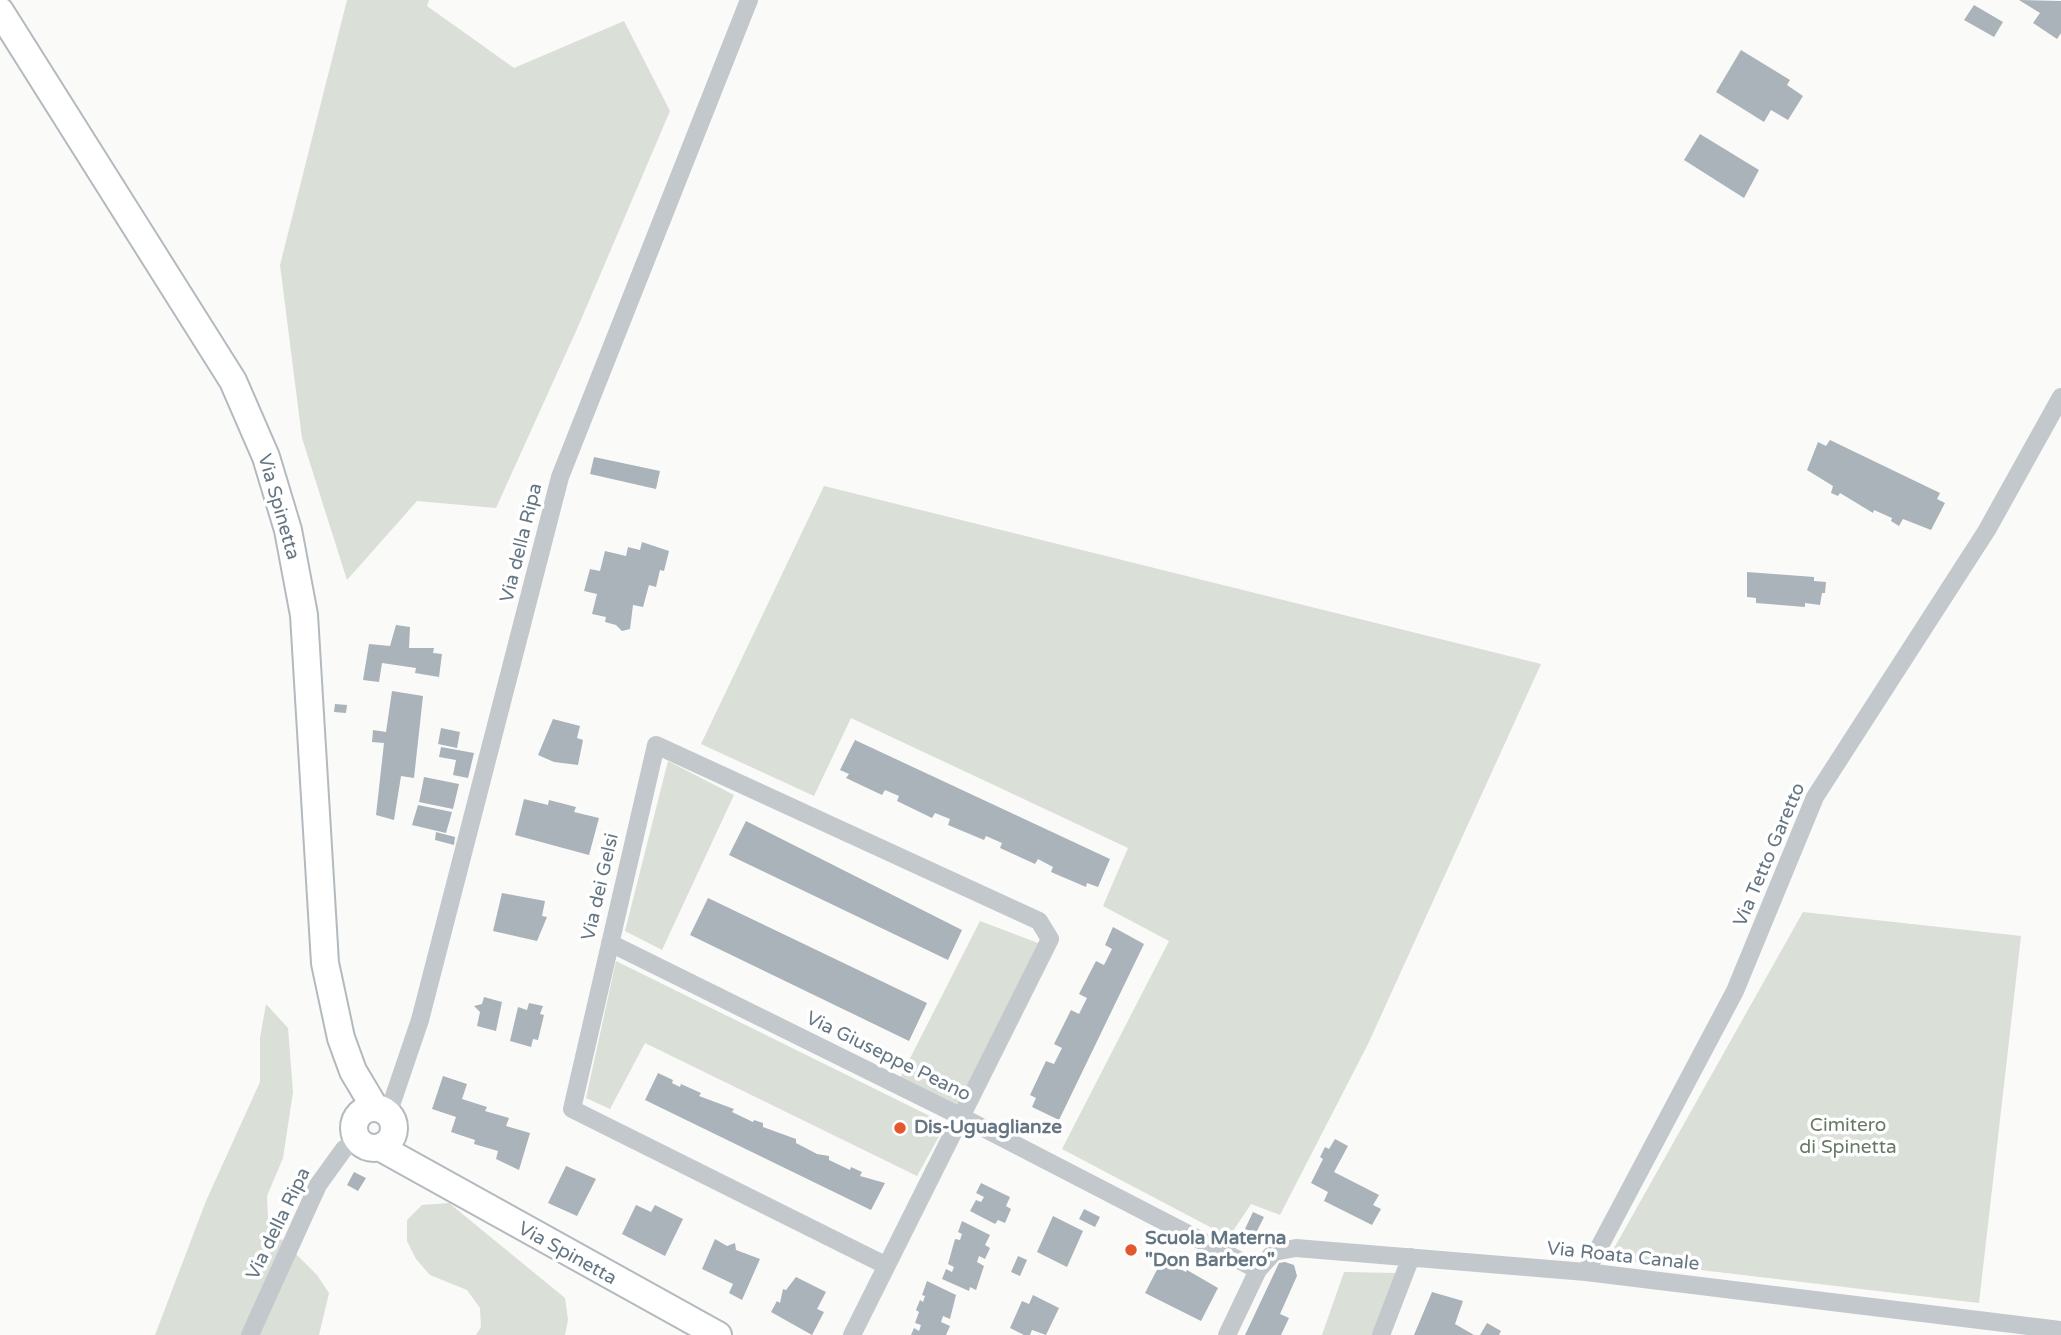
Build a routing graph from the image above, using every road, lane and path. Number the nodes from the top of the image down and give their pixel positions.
1 (749, 0) edge
2 (0, 11) edge
3 (2061, 397) edge
4 (610, 943) junction
5 (960, 1116) junction
6 (376, 1126) junction
7 (1411, 1257) junction
8 (885, 1265) junction
9 (1258, 1270) junction
10 (1586, 1272) junction
11 (2061, 1330) edge
12 (250, 1335) edge
13 (718, 1335) edge
14 (852, 1335) edge
15 (1227, 1335) edge
16 (1381, 1335) edge

1 - 6 street, Via della Ripa
2 - 6 main road, Via Spinetta
3 - 10 street, Via Tetto Garetto
4 - 5 street, Via Giuseppe Peano
4 - 5 street, Via dei Gelsi
4 - 8 street, Via dei Gelsi
5 - 8 street
5 - 9 street, Via Giuseppe Peano
6 - 12 street, Via della Ripa
6 - 13 main road, Via Spinetta
7 - 9 street, Via Roata Canale
7 - 10 street, Via Roata Canale
7 - 16 street
8 - 14 street
9 - 15 street, Via Roata Canale
10 - 11 street, Via Roata Canale

